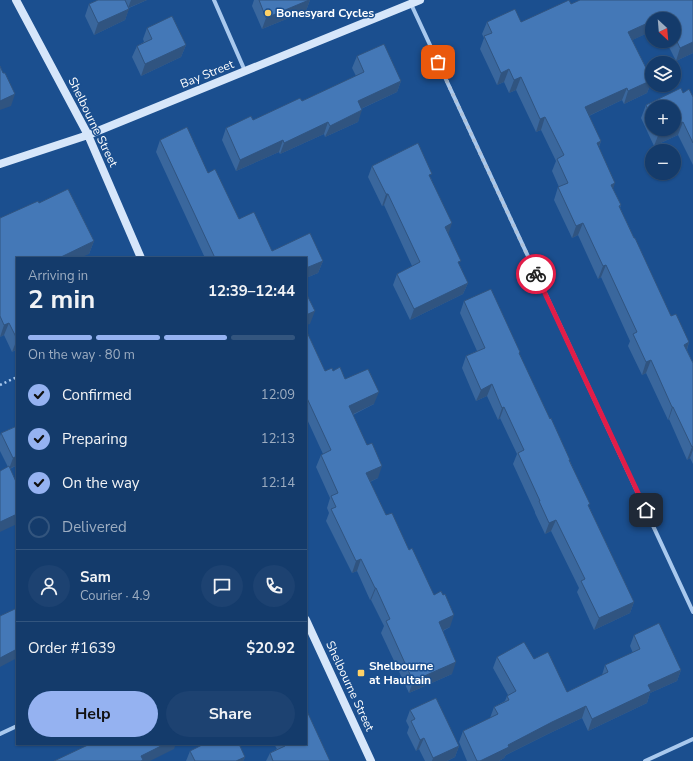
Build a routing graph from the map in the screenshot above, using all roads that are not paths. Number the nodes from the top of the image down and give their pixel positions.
1 (16, 0) edge
2 (214, 0) edge
3 (420, 0) edge
4 (411, 4) junction
5 (245, 71) junction
6 (88, 135) junction
7 (0, 164) edge
8 (141, 257) edge
9 (693, 612) edge
10 (307, 622) edge
11 (16, 726) edge
12 (0, 734) edge
13 (693, 739) edge
14 (371, 761) edge
15 (645, 761) edge

1 - 6 main road, Shelbourne Street
2 - 5 street
3 - 4 main road, Bay Street
4 - 5 main road, Bay Street
4 - 9 street
5 - 6 main road, Bay Street
6 - 7 main road, Bay Street
6 - 8 main road, Shelbourne Street
10 - 14 main road, Shelbourne Street
11 - 12 street
13 - 15 street

